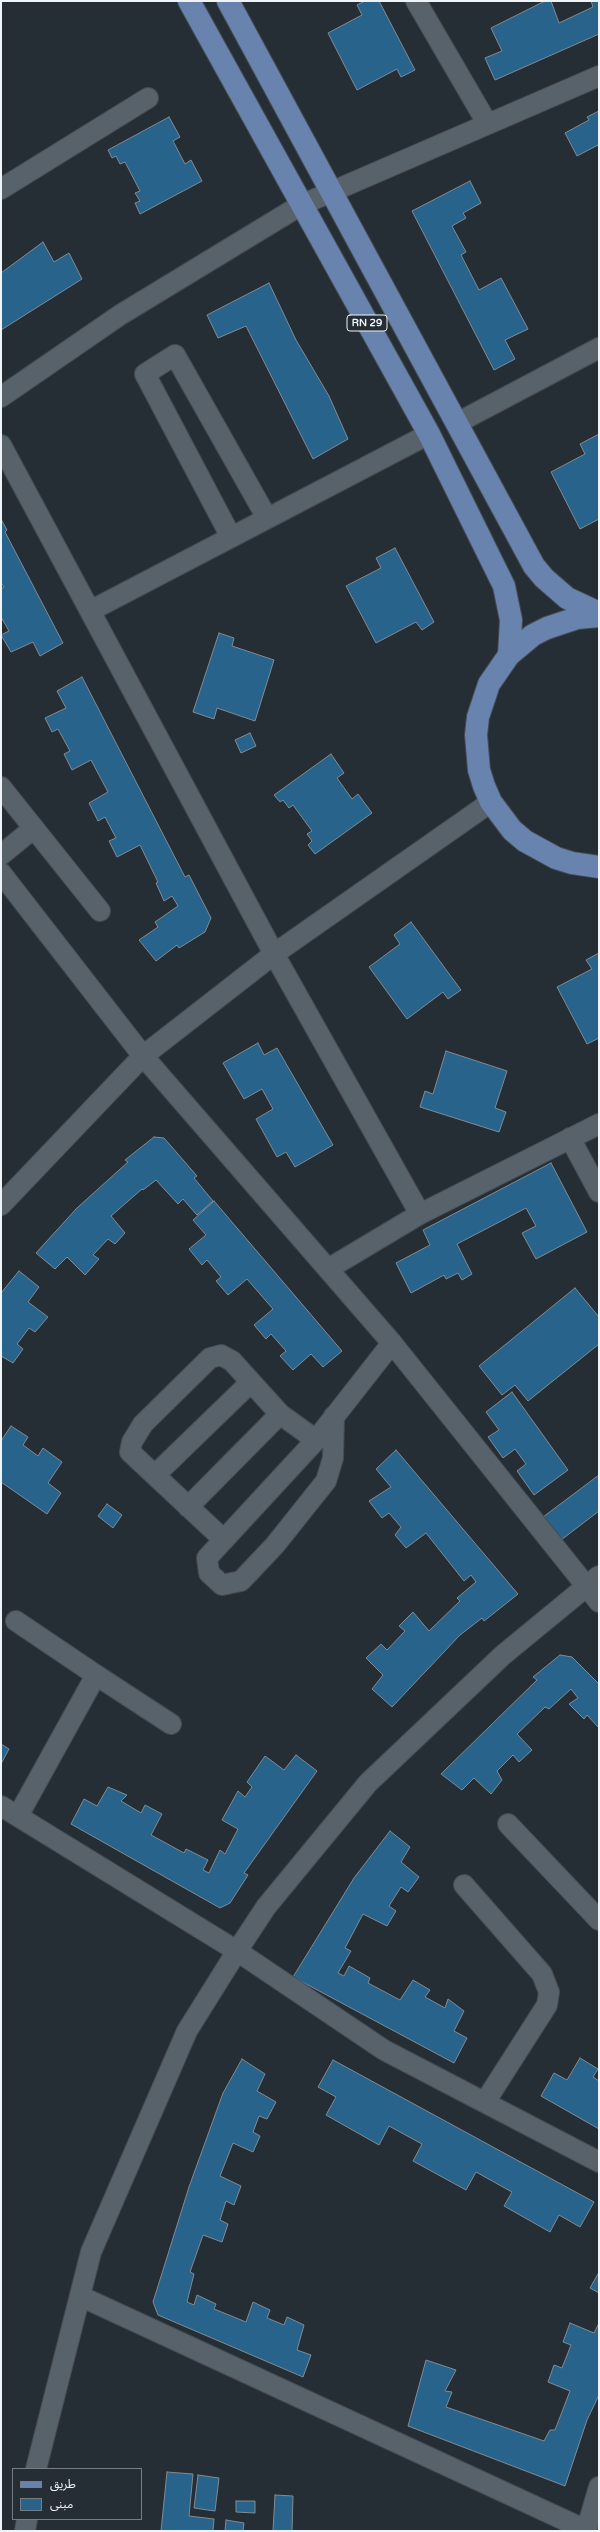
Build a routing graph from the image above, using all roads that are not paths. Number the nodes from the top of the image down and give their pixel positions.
1 (189, 1) edge
2 (228, 1) edge
3 (416, 1) edge
4 (599, 76) edge
5 (148, 98) dead end
6 (487, 123) junction
7 (1, 189) edge
8 (331, 190) junction
9 (300, 205) junction
10 (599, 348) edge
11 (1, 397) edge
12 (457, 423) junction
13 (429, 434) junction
14 (1, 445) edge
15 (267, 518) junction
16 (230, 537) junction
17 (90, 610) junction
18 (599, 614) edge
19 (509, 655) junction
20 (1, 787) edge
21 (491, 802) junction
22 (34, 828) junction
23 (1, 855) edge
24 (599, 866) edge
25 (1, 873) edge
26 (100, 911) dead end
27 (274, 954) junction
28 (143, 1056) junction
29 (599, 1124) edge
30 (570, 1138) junction
31 (599, 1192) edge
32 (1, 1205) edge
33 (420, 1214) junction
34 (328, 1268) junction
35 (392, 1343) junction
36 (251, 1382) junction
37 (280, 1414) junction
38 (334, 1416) junction
39 (316, 1440) junction
40 (155, 1475) junction
41 (188, 1507) junction
42 (224, 1540) junction
43 (595, 1588) edge
44 (16, 1621) dead end
45 (96, 1675) junction
46 (171, 1724) dead end
47 (9, 1811) edge
48 (508, 1824) dead end
49 (464, 1885) dead end
50 (597, 1915) edge
51 (237, 1951) junction
52 (485, 2102) junction
53 (599, 2162) edge
54 (80, 2296) junction
55 (36, 2468) edge
56 (599, 2487) edge
57 (27, 2520) edge
58 (586, 2530) edge
59 (25, 2531) edge

1 - 9 main road, RN 29
2 - 8 main road, RN 29
3 - 6 street
4 - 6 street
5 - 7 street
6 - 8 street
8 - 9 street
8 - 12 main road, RN 29
9 - 11 street
9 - 13 main road, RN 29
10 - 12 street
12 - 18 main road, RN 29
13 - 15 street
13 - 19 main road, RN 29
14 - 17 street
15 - 16 street
15 - 16 street
16 - 17 street
17 - 27 street
18 - 19 main road
19 - 21 main road
20 - 22 street
21 - 24 main road
21 - 27 street
22 - 23 street
22 - 26 street
25 - 28 street
27 - 28 street
27 - 33 street
28 - 32 street
28 - 34 street
29 - 30 street
30 - 31 street
30 - 33 street
33 - 34 street
34 - 35 street
35 - 38 street
35 - 43 street
36 - 37 street
36 - 40 street
36 - 40 street
37 - 39 street
37 - 41 street
38 - 39 street
38 - 42 street
39 - 42 street
40 - 41 street
41 - 42 street
43 - 51 street
44 - 45 street
45 - 46 street
45 - 47 street
47 - 51 street
48 - 50 street
49 - 52 street
51 - 52 street
51 - 54 street
52 - 53 street
54 - 55 street
54 - 58 street
56 - 58 street
57 - 59 street

